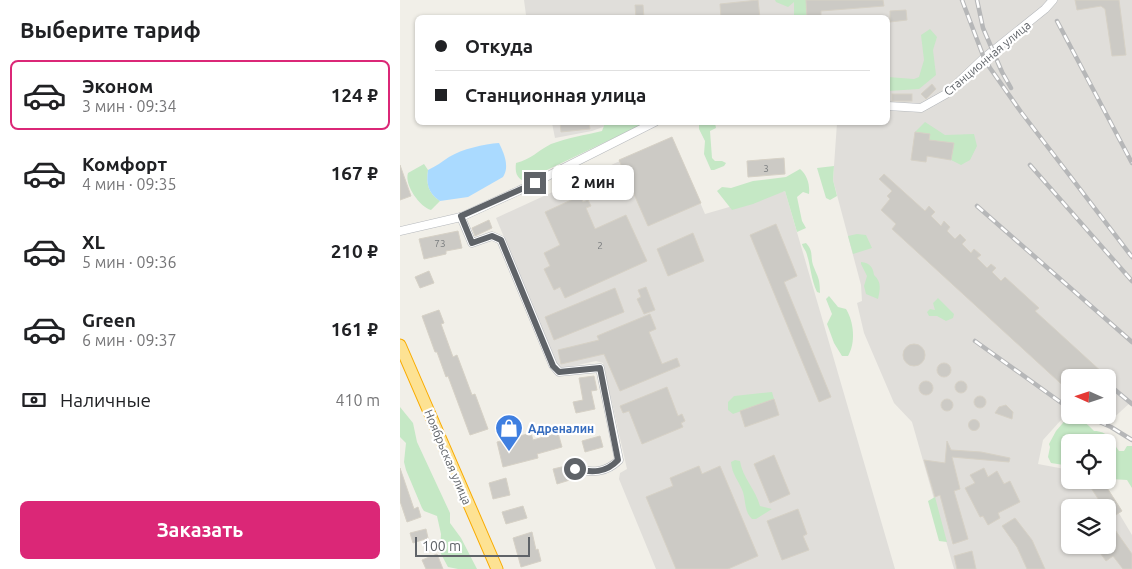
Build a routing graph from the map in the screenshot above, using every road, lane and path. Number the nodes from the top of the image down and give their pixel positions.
1 (1053, 0) edge
2 (890, 106) edge
3 (649, 125) edge
4 (461, 216) junction
5 (400, 231) edge
6 (400, 346) edge
7 (575, 469) dead end
8 (496, 569) edge

1 - 2 street, Станционная улица
3 - 4 street
4 - 5 street
4 - 7 street
6 - 8 highway, Ноябрьская улица

